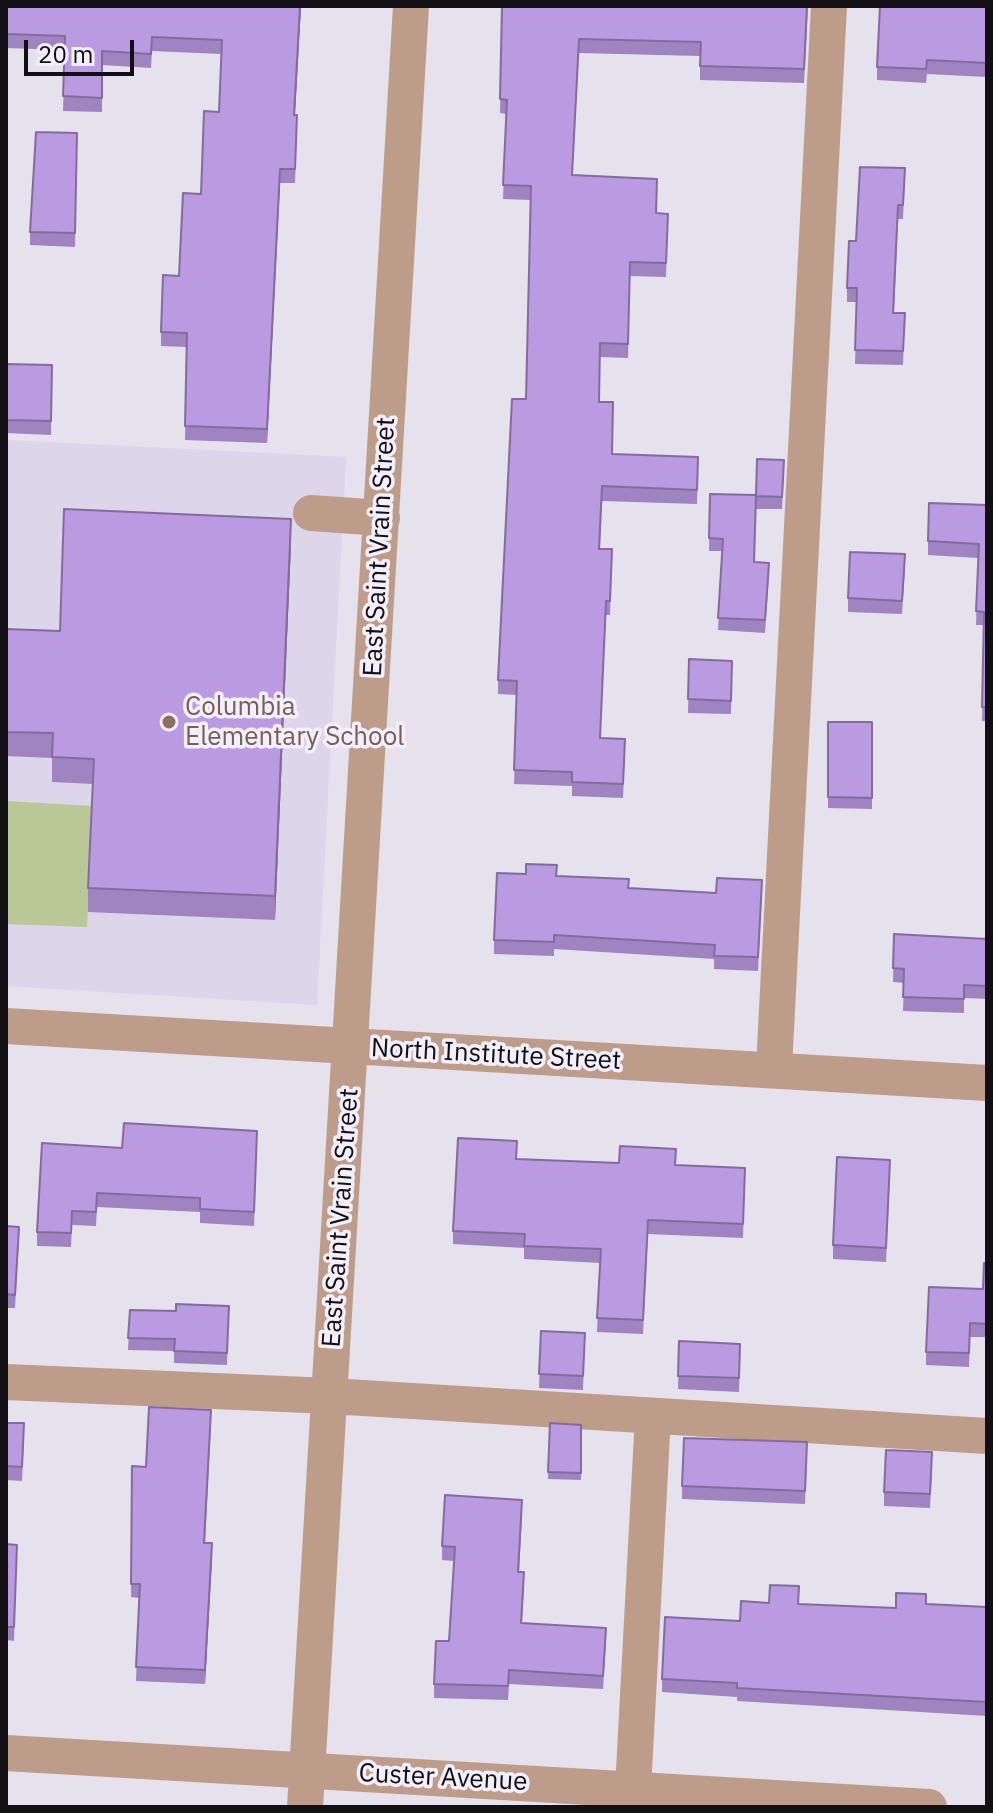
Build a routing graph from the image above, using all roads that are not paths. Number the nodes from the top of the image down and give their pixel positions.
1 (411, 6) edge
2 (829, 6) edge
3 (311, 513) dead end
4 (382, 518) junction
5 (6, 1026) edge
6 (351, 1048) junction
7 (774, 1068) junction
8 (987, 1083) edge
9 (6, 1382) edge
10 (330, 1396) junction
11 (653, 1416) junction
12 (987, 1436) edge
13 (6, 1753) edge
14 (307, 1770) junction
15 (633, 1789) junction
16 (305, 1807) edge
17 (929, 1807) edge

1 - 4 street, East Saint Vrain Street
2 - 7 street
3 - 4 street
4 - 6 street, East Saint Vrain Street
5 - 6 street, North Institute Street
6 - 7 street, North Institute Street
6 - 10 street, East Saint Vrain Street
7 - 8 street, North Institute Street
9 - 10 street
10 - 11 street
10 - 14 street, East Saint Vrain Street
11 - 12 street
11 - 15 street
13 - 14 street, Custer Avenue
14 - 15 street, Custer Avenue
14 - 16 street, East Saint Vrain Street
15 - 17 street, Custer Avenue

